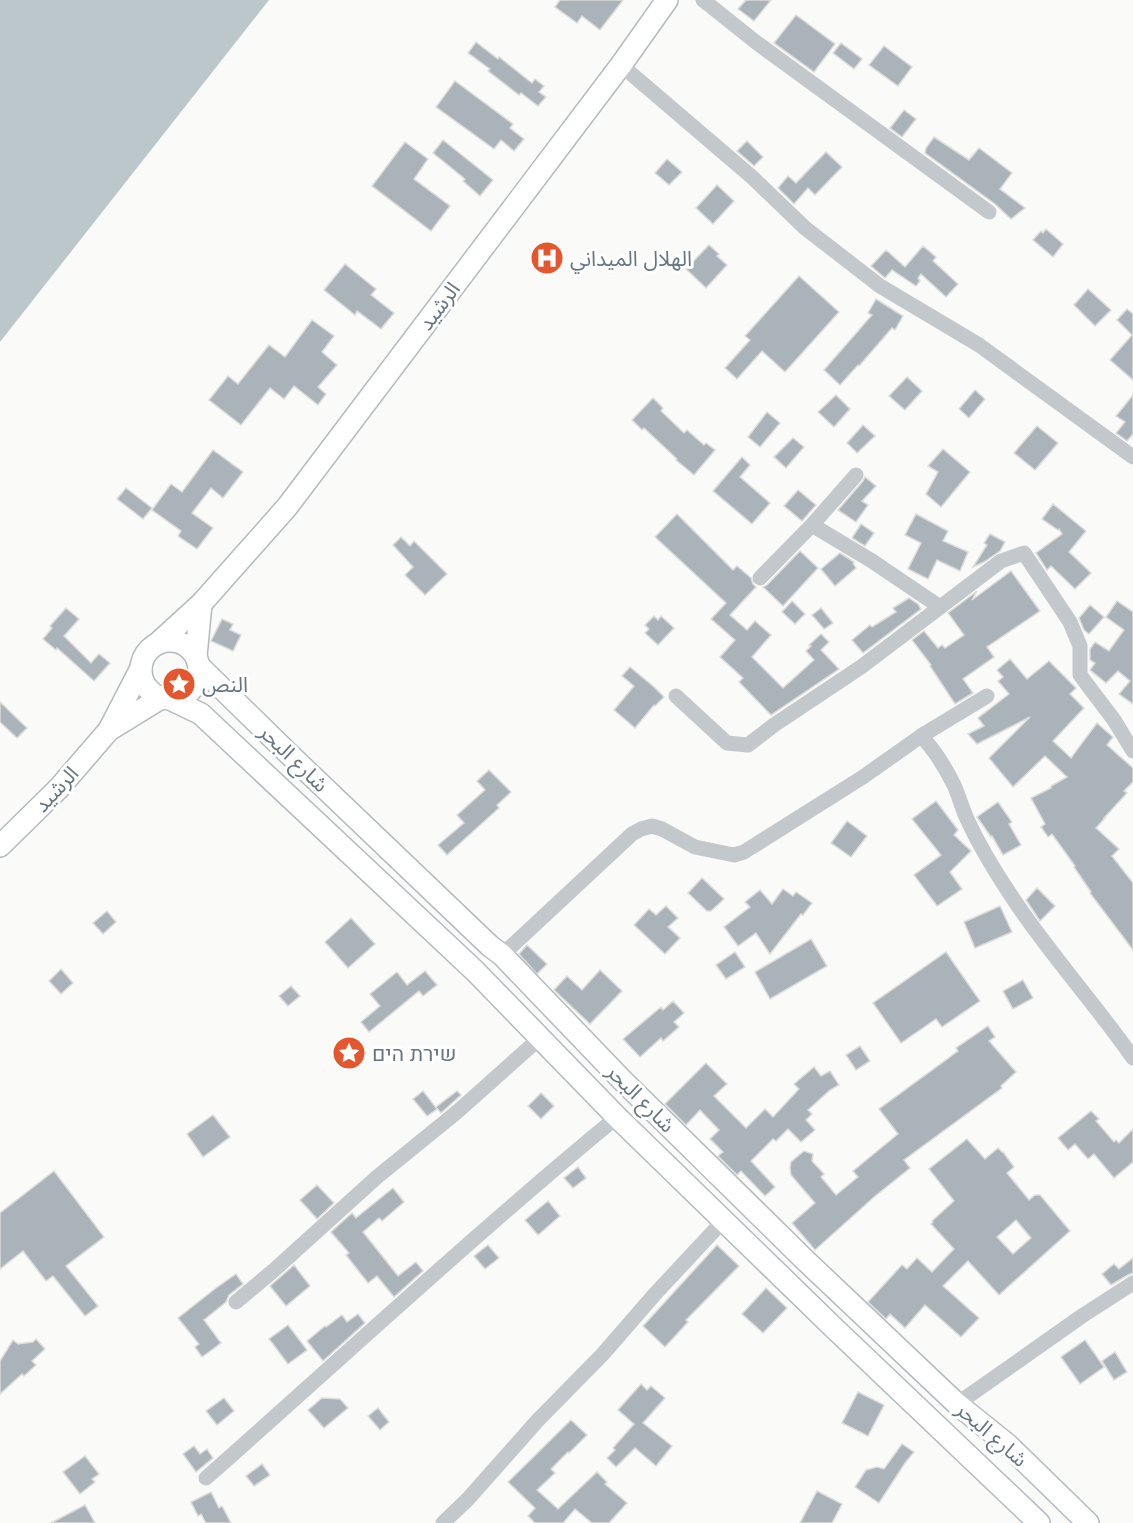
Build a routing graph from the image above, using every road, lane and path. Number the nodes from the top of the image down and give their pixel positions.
1 (667, 0) edge
2 (703, 0) edge
3 (621, 65) junction
4 (989, 212) dead end
5 (1133, 457) edge
6 (856, 476) dead end
7 (812, 525) junction
8 (760, 578) dead end
9 (201, 604) junction
10 (940, 607) junction
11 (157, 644) junction
12 (198, 661) junction
13 (141, 668) junction
14 (676, 696) dead end
15 (987, 696) dead end
16 (166, 699) junction
17 (109, 730) junction
18 (921, 736) junction
19 (1133, 751) edge
20 (0, 846) edge
21 (502, 955) junction
22 (540, 1038) junction
23 (1133, 1058) edge
24 (617, 1117) junction
25 (724, 1220) junction
26 (1133, 1283) edge
27 (236, 1302) dead end
28 (957, 1404) junction
29 (206, 1478) dead end
30 (443, 1523) edge
31 (1039, 1523) edge
32 (1088, 1523) edge

1 - 3 main road, الرشيد
2 - 4 street
3 - 5 street
3 - 9 main road, الرشيد
6 - 7 street
7 - 8 street
7 - 10 street
9 - 11 main road, الرشيد
9 - 12 main road
10 - 14 street
10 - 19 street
11 - 12 main road
11 - 13 main road
12 - 16 main road
12 - 21 main road, شارع البحر
13 - 16 main road
13 - 17 main road, الرشيد
15 - 18 street
16 - 17 main road, الرشيد
16 - 22 main road, شارع البحر
17 - 20 main road, الرشيد
18 - 21 street
18 - 23 street
21 - 28 main road, شارع البحر
22 - 24 main road, شارع البحر
22 - 27 street
24 - 25 main road, شارع البحر
24 - 29 street
25 - 30 street
25 - 31 main road, شارع البحر
26 - 28 street
28 - 32 main road, شارع البحر

